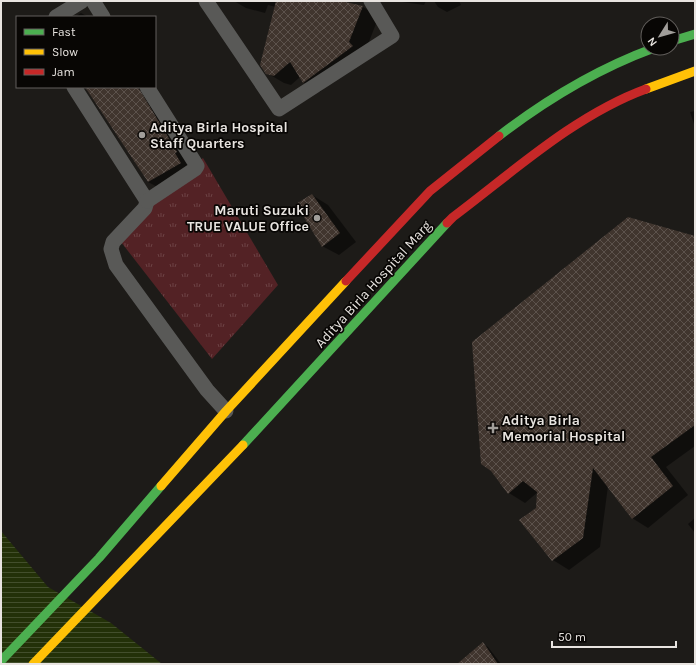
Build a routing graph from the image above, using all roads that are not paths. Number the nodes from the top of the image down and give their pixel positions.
1 (82, 1) edge
2 (93, 1) edge
3 (206, 1) edge
4 (369, 1) edge
5 (58, 16) edge
6 (102, 16) edge
7 (695, 34) edge
8 (680, 39) edge
9 (640, 54) edge
10 (695, 71) edge
11 (75, 88) edge
12 (149, 88) edge
13 (147, 202) junction
14 (226, 411) junction
15 (1, 661) edge
16 (33, 664) edge

1 - 5 street
2 - 6 street
3 - 4 street
7 - 8 main road
9 - 14 main road, Aditya Birla Hospital Marg
10 - 16 main road, Aditya Birla Hospital Marg
11 - 13 street
12 - 13 street
13 - 14 street
14 - 15 main road, Aditya Birla Hospital Marg

